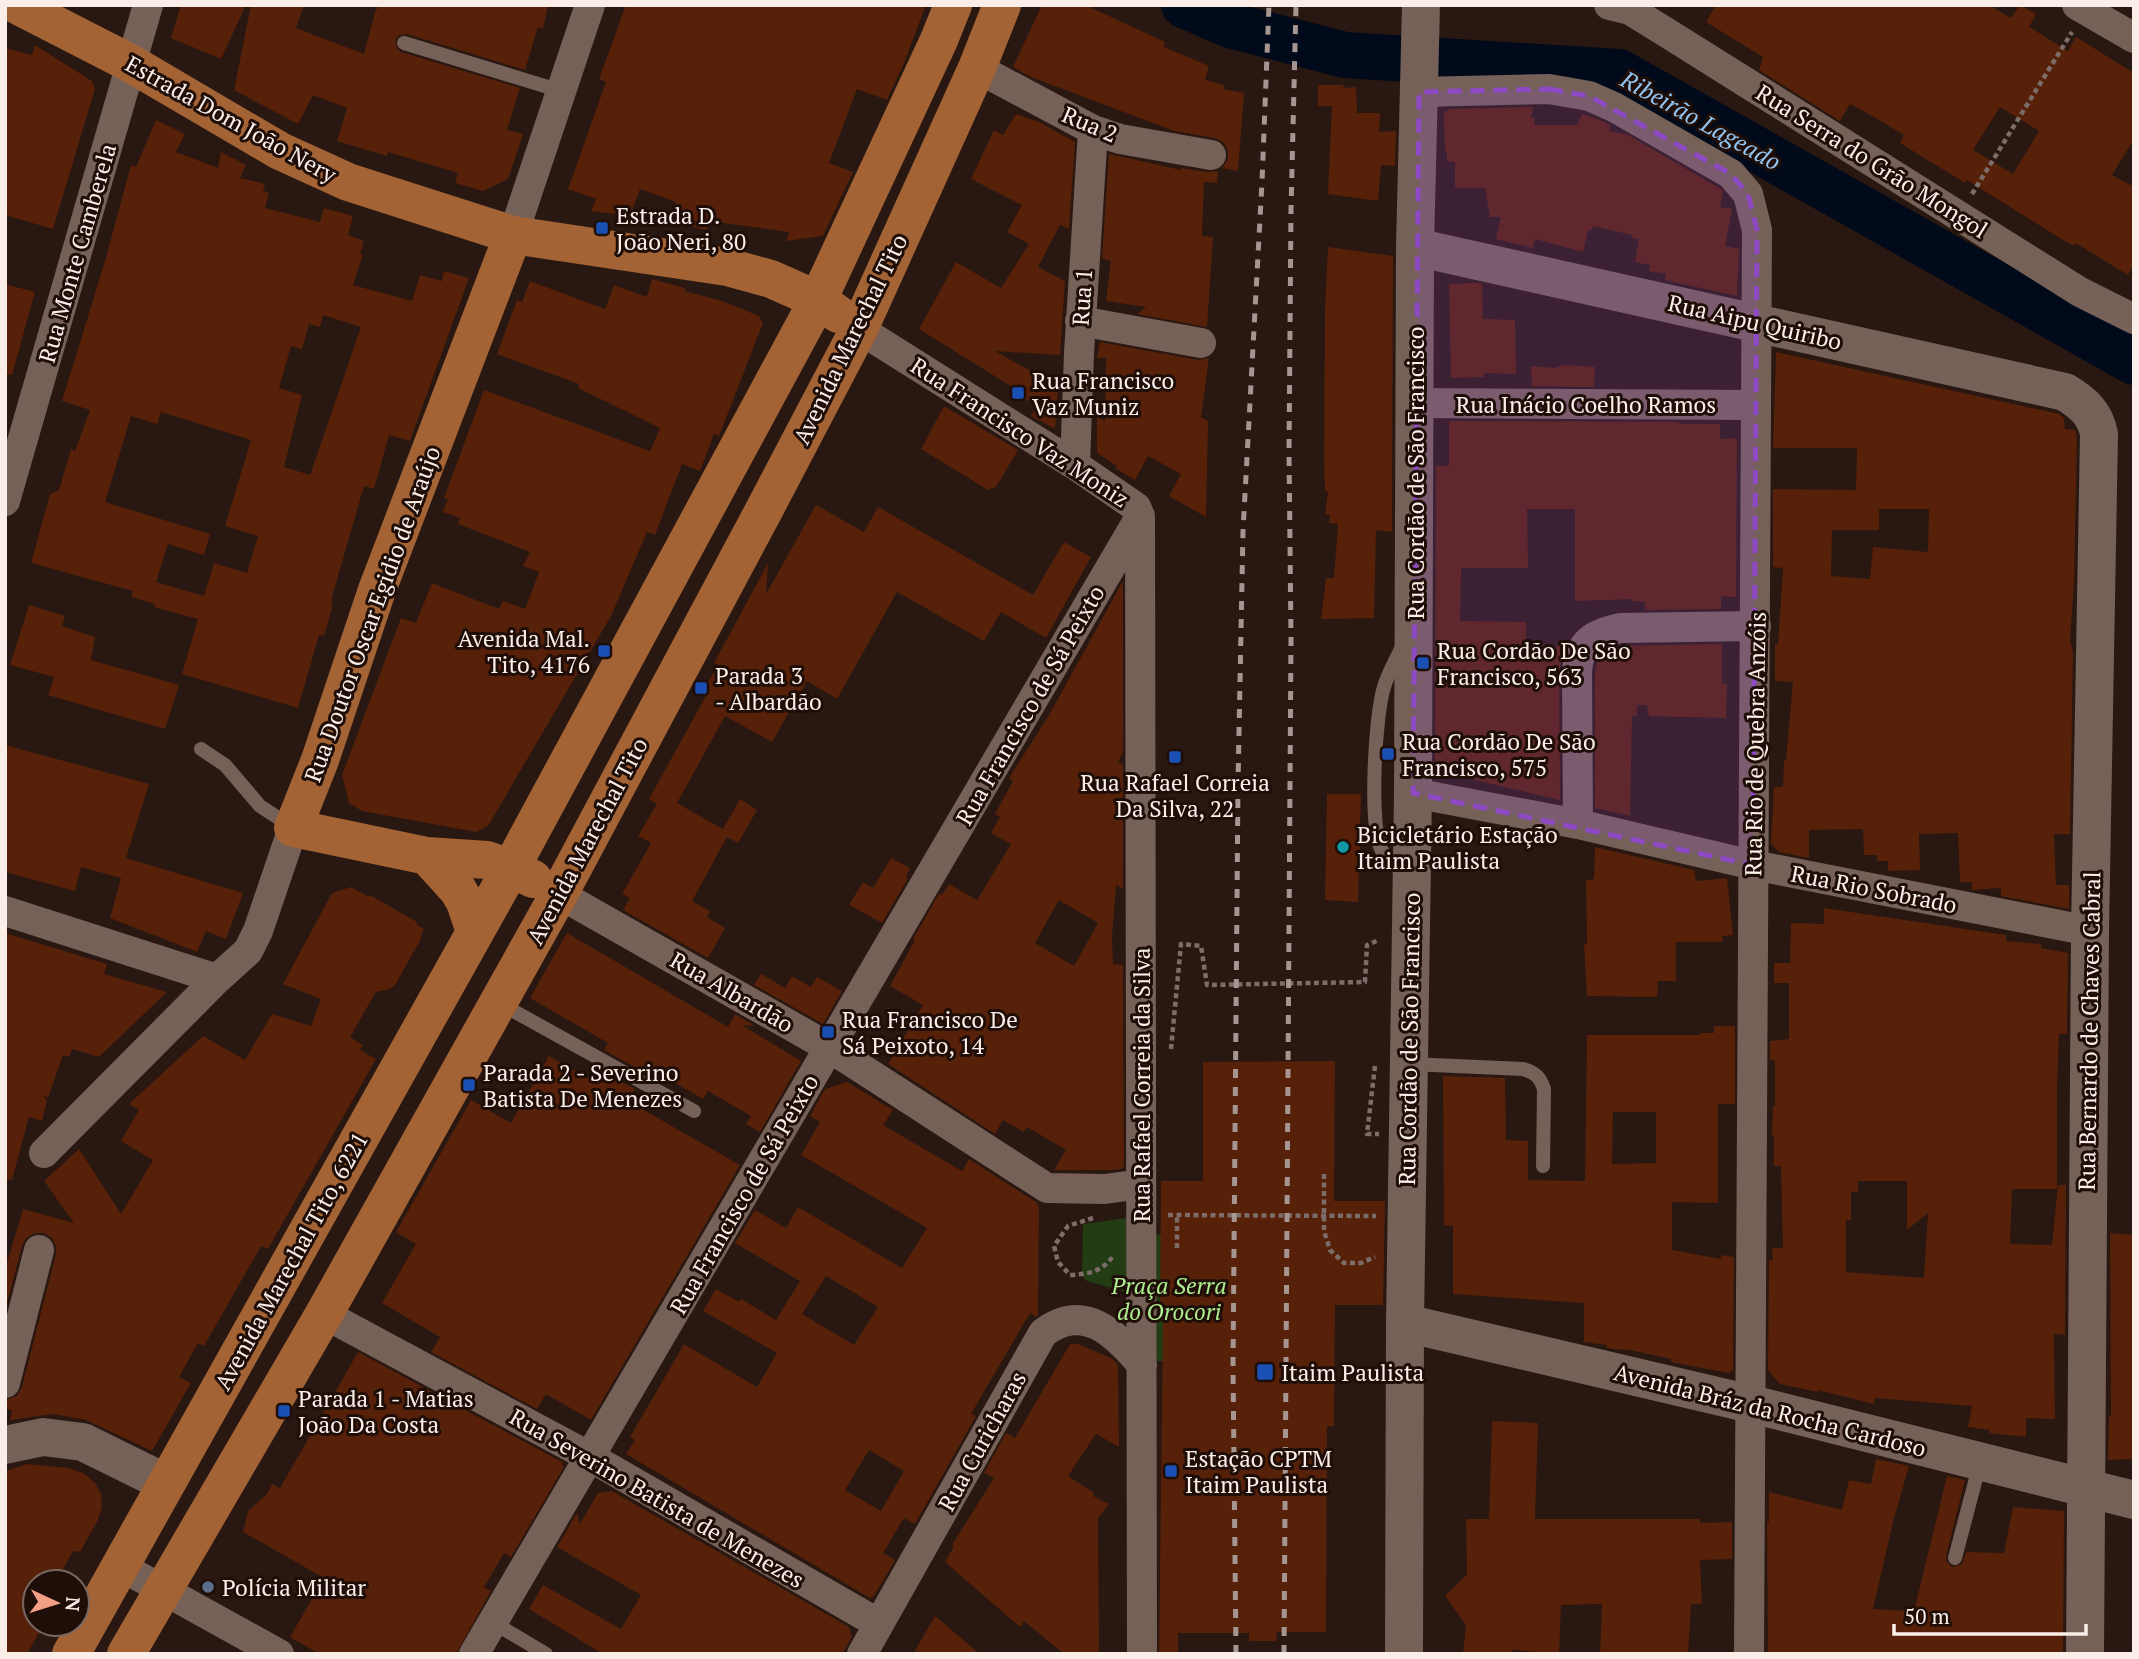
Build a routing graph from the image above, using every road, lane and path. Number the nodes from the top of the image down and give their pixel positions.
1 (17, 5) edge
2 (148, 5) edge
3 (590, 5) edge
4 (953, 5) edge
5 (1002, 5) edge
6 (1609, 5) edge
7 (2081, 8) edge
8 (1421, 13) edge
9 (1664, 18) edge
10 (2134, 38) edge
11 (404, 43) dead end
12 (130, 63) junction
13 (976, 68) junction
14 (1420, 82) junction
15 (561, 90) junction
16 (1093, 130) junction
17 (1211, 155) dead end
18 (1959, 215) junction
19 (513, 235) junction
20 (1415, 247) junction
21 (818, 300) junction
22 (2134, 319) edge
23 (1080, 321) junction
24 (1757, 322) junction
25 (859, 329) junction
26 (1201, 343) dead end
27 (1415, 403) junction
28 (1756, 405) junction
29 (2089, 410) joint
30 (13, 445) edge
31 (1075, 465) junction
32 (5, 501) edge
33 (1140, 516) junction
34 (1414, 619) junction
35 (1756, 626) junction
36 (201, 749) dead end
37 (1413, 793) junction
38 (1578, 824) junction
39 (293, 828) junction
40 (427, 856) junction
41 (1753, 865) junction
42 (511, 868) junction
43 (1411, 878) junction
44 (559, 894) junction
45 (5, 911) edge
46 (2090, 931) junction
47 (475, 932) junction
48 (1384, 947) dead end
49 (217, 979) junction
50 (498, 1002) junction
51 (831, 1048) junction
52 (1171, 1050) dead end
53 (1392, 1065) junction
54 (694, 1111) dead end
55 (1407, 1135) junction
56 (44, 1153) dead end
57 (1543, 1166) dead end
58 (1324, 1174) dead end
59 (1141, 1184) junction
60 (1164, 1215) dead end
61 (1177, 1215) junction
62 (1097, 1217) dead end
63 (1382, 1220) dead end
64 (1141, 1235) junction
65 (1177, 1248) dead end
66 (1381, 1249) dead end
67 (39, 1250) dead end
68 (324, 1314) junction
69 (1405, 1322) junction
70 (1142, 1366) junction
71 (5, 1383) edge
72 (1751, 1404) junction
73 (5, 1445) edge
74 (590, 1457) junction
75 (1980, 1461) junction
76 (166, 1483) junction
77 (2085, 1488) junction
78 (2134, 1500) edge
79 (1955, 1558) dead end
80 (120, 1566) junction
81 (163, 1589) junction
82 (492, 1622) junction
83 (879, 1624) junction
84 (71, 1654) edge
85 (126, 1654) edge
86 (279, 1654) edge
87 (474, 1654) edge
88 (546, 1654) edge
89 (862, 1654) edge
90 (1142, 1654) edge
91 (1404, 1654) edge
92 (1749, 1654) edge
93 (2085, 1654) edge

1 - 12 main road, Estrada Dom João Nery
2 - 12 street, Rua Monte Camberela
3 - 15 street, Rua Doutor Oscar Egidio de Araújo
4 - 21 main road, Avenida Marechal Tito
5 - 13 main road, Avenida Marechal Tito
6 - 9 street, Rua Serra do Grão Mongol
7 - 10 street
7 - 18 path
8 - 14 street, Rua Cordão de São Francisco
9 - 18 street, Rua Serra do Grão Mongol
11 - 15 lane
12 - 19 main road, Estrada Dom João Nery
12 - 30 street, Rua Monte Camberela
13 - 16 street, Rua 2
13 - 25 main road, Avenida Marechal Tito
14 - 20 street, Rua Cordão de São Francisco
14 - 24 street, Rua Rio de Quebra Anzóis
15 - 19 street, Rua Doutor Oscar Egidio de Araújo
16 - 17 street, Rua 2
16 - 23 street, Rua 1
18 - 22 street, Rua Serra do Grão Mongol
19 - 21 main road, Estrada Dom João Nery
19 - 39 main road, Rua Doutor Oscar Egidio de Araújo
20 - 24 street, Rua Aipu Quiribo
20 - 27 street, Rua Cordão de São Francisco
21 - 25 main road, Estrada Dom João Nery
21 - 42 main road, Avenida Marechal Tito
23 - 26 street
23 - 31 street, Rua 1
24 - 28 street, Rua Rio de Quebra Anzóis
24 - 29 street, Rua Aipu Quiribo
25 - 31 street, Rua Francisco Vaz Moniz
25 - 44 main road, Avenida Marechal Tito
27 - 28 street, Rua Inácio Coelho Ramos
27 - 34 street, Rua Cordão de São Francisco
28 - 35 street, Rua Rio de Quebra Anzóis
29 - 46 street, Rua Bernardo de Chaves Cabral
30 - 32 street, Rua Monte Camberela
31 - 33 street, Rua Francisco Vaz Moniz
33 - 51 street, Rua Francisco de Sá Peixto
33 - 59 street, Rua Rafael Correia da Silva
34 - 37 street, Rua Cordão de São Francisco
34 - 43 lane
35 - 38 street
35 - 41 street, Rua Rio de Quebra Anzóis
36 - 39 lane
37 - 38 street, Rua Rio Sobrado
37 - 43 street, Rua Cordão de São Francisco
38 - 41 street, Rua Rio Sobrado
39 - 40 main road, Rua Albardão
39 - 49 street, Rua Doutor Oscar Egidio de Araújo
40 - 42 main road, Rua Albardão
40 - 47 main road
41 - 46 street, Rua Rio Sobrado
41 - 72 street, Rua Rio de Quebra Anzóis
42 - 44 main road, Rua Albardão
42 - 47 main road, Avenida Marechal Tito, 6221
43 - 53 street, Rua Cordão de São Francisco
44 - 50 main road, Avenida Marechal Tito
44 - 51 street, Rua Albardão
45 - 49 street
46 - 77 street, Rua Bernardo de Chaves Cabral
47 - 76 main road, Avenida Marechal Tito, 6221
48 - 52 path
49 - 56 street, Rua Doutor Oscar Egidio de Araújo
50 - 54 lane
50 - 68 main road, Avenida Marechal Tito
51 - 59 street, Rua Albardão
51 - 74 street, Rua Francisco de Sá Peixto
53 - 55 street, Rua Cordão de São Francisco
53 - 55 path
53 - 57 lane
55 - 69 street, Rua Cordão de São Francisco
58 - 66 path
59 - 64 street, Rua Rafael Correia da Silva
60 - 61 path
61 - 63 path
61 - 65 path
62 - 64 path
64 - 70 street, Rua Rafael Correia da Silva
67 - 71 street
68 - 74 street, Rua Severino Batista de Menezes
68 - 81 main road, Avenida Marechal Tito
69 - 72 street, Avenida Bráz da Rocha Cardoso
69 - 91 street, Rua Cordão de São Francisco
70 - 83 street, Rua Curicharas
70 - 90 street, Rua Rafael Correia da Silva
72 - 75 street, Avenida Bráz da Rocha Cardoso
72 - 92 street, Rua Rio de Quebra Anzóis
73 - 76 street
74 - 82 street, Rua Francisco de Sá Peixto
74 - 83 street, Rua Severino Batista de Menezes
75 - 77 street, Avenida Bráz da Rocha Cardoso
75 - 79 lane
76 - 80 main road, Avenida Marechal Tito, 6221
77 - 78 street, Avenida Bráz da Rocha Cardoso
77 - 93 street, Rua Bernardo de Chaves Cabral
80 - 81 street
80 - 84 main road, Avenida Marechal Tito, 6221
81 - 85 main road, Avenida Marechal Tito
81 - 86 street
82 - 87 street, Rua Francisco de Sá Peixto
82 - 88 lane
83 - 89 street, Rua Curicharas

